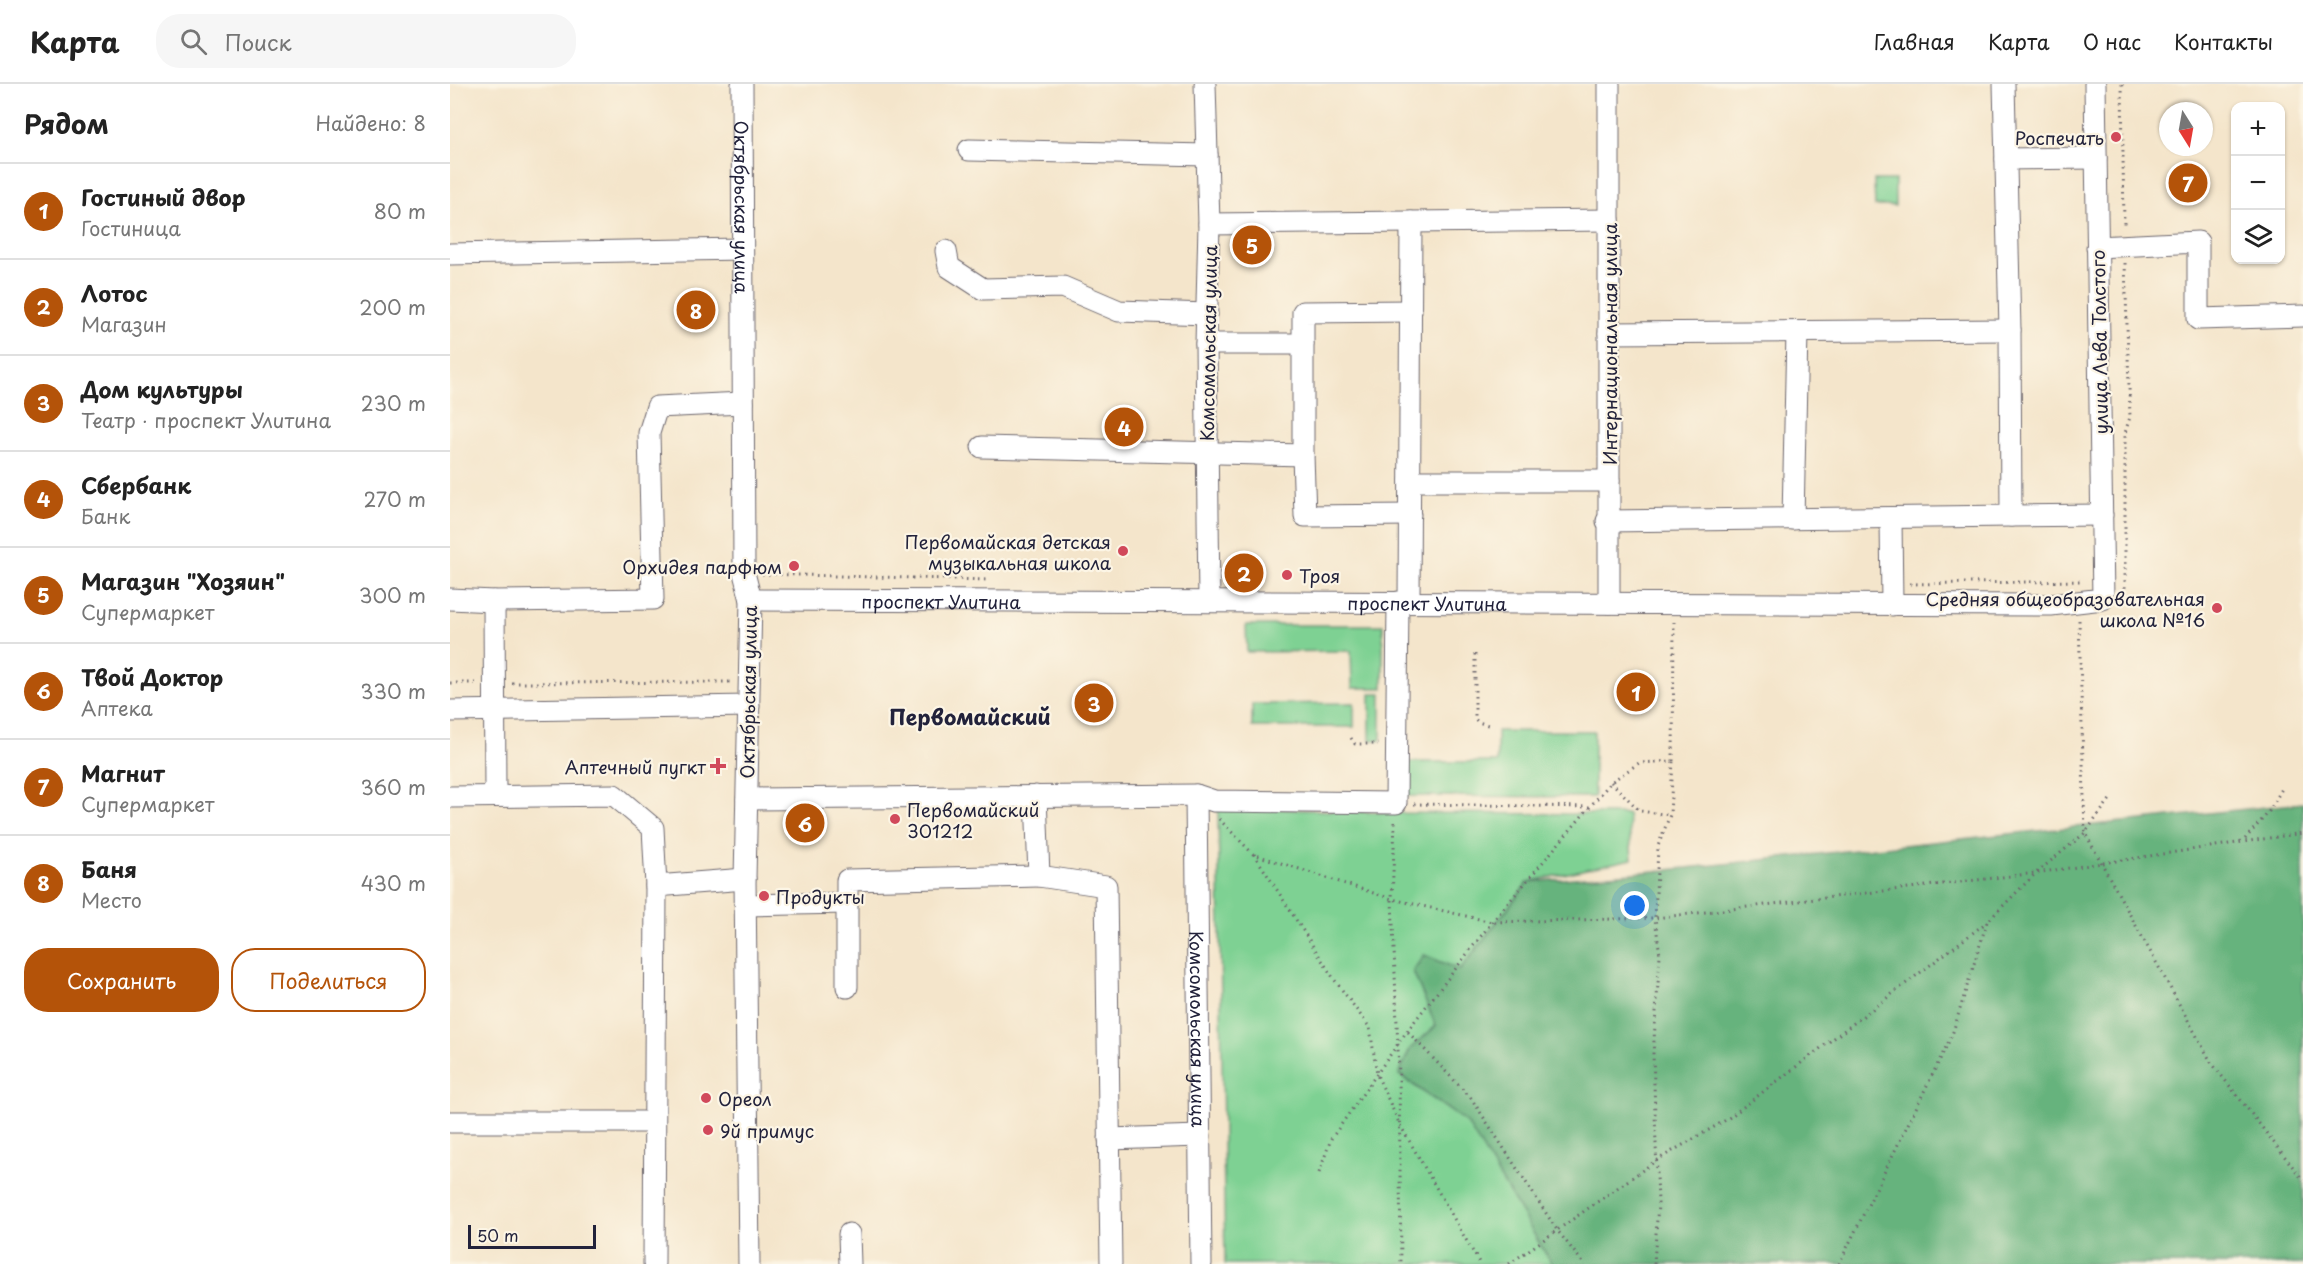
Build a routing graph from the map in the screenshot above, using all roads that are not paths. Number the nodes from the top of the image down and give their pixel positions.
1 (742, 84) edge
2 (1206, 84) edge
3 (1609, 84) edge
4 (2004, 84) edge
5 (2095, 84) edge
6 (969, 150) dead end
7 (1207, 155) junction
8 (2096, 158) junction
9 (2006, 159) junction
10 (1609, 220) junction
11 (1411, 222) junction
12 (1209, 224) junction
13 (2097, 247) junction
14 (742, 249) junction
15 (946, 251) dead end
16 (450, 254) edge
17 (1411, 311) junction
18 (1207, 314) junction
19 (2303, 316) edge
20 (2010, 330) junction
21 (1797, 332) junction
22 (1609, 333) junction
23 (1206, 344) junction
24 (1303, 345) junction
25 (743, 403) junction
26 (982, 447) dead end
27 (1207, 452) junction
28 (1303, 455) junction
29 (1609, 480) junction
30 (1410, 481) junction
31 (1410, 515) junction
32 (2102, 515) junction
33 (2011, 516) junction
34 (1891, 518) junction
35 (1793, 519) junction
36 (1608, 521) junction
37 (450, 599) edge
38 (2103, 599) joint
39 (751, 600) junction
40 (494, 601) junction
41 (1209, 601) junction
42 (1404, 602) junction
43 (1609, 603) junction
44 (1892, 605) junction
45 (749, 706) junction
46 (494, 710) junction
47 (450, 711) edge
48 (495, 795) junction
49 (1196, 795) junction
50 (1036, 796) junction
51 (450, 797) edge
52 (747, 799) junction
53 (1039, 876) junction
54 (745, 879) junction
55 (656, 885) junction
56 (847, 903) junction
57 (746, 905) junction
58 (847, 987) dead end
59 (450, 1122) edge
60 (653, 1122) junction
61 (1200, 1136) junction
62 (1109, 1138) junction
63 (849, 1234) dead end
64 (654, 1264) edge
65 (749, 1264) edge
66 (850, 1264) edge
67 (1111, 1264) edge
68 (1202, 1264) edge

1 - 14 street, Октябрьская улица
2 - 7 street, Комсомольская улица
3 - 10 street, Интернациональная улица
4 - 9 street
5 - 8 street, улица Льва Толстого
6 - 7 street
7 - 12 street, Комсомольская улица
8 - 9 street
8 - 13 street, улица Льва Толстого
9 - 20 street
10 - 11 street
10 - 22 street, Интернациональная улица
11 - 12 street
11 - 17 street
12 - 18 street, Комсомольская улица
13 - 19 street
13 - 32 street, улица Льва Толстого
14 - 16 street
14 - 25 street, Октябрьская улица
15 - 18 street
17 - 24 street
17 - 30 street
18 - 23 street, Комсомольская улица
20 - 21 street
20 - 33 street
21 - 22 street
21 - 35 street
22 - 29 street, Интернациональная улица
23 - 24 street
23 - 27 street, Комсомольская улица
24 - 28 street
25 - 39 street, Октябрьская улица
25 - 40 street
26 - 27 street
27 - 28 street
27 - 41 street, Комсомольская улица
28 - 31 street
29 - 30 street
29 - 36 street, Интернациональная улица
30 - 31 street
31 - 42 street
32 - 33 street
32 - 38 street, улица Льва Толстого
33 - 34 street
34 - 35 street
34 - 44 street
35 - 36 street
36 - 43 street, Интернациональная улица
37 - 40 street
38 - 44 street, проспект Улитина
39 - 41 street, проспект Улитина
39 - 45 street, Октябрьская улица
40 - 46 street
41 - 42 street, проспект Улитина
42 - 43 street, проспект Улитина
42 - 49 street
43 - 44 street, проспект Улитина
45 - 46 street
45 - 52 street, Октябрьская улица
46 - 47 street
46 - 48 street
48 - 51 street
48 - 55 street
49 - 50 street
49 - 61 street, Комсомольская улица
50 - 52 street
50 - 53 street
52 - 54 street, Октябрьская улица
53 - 56 street
53 - 62 street
54 - 55 street
54 - 57 street, Октябрьская улица
55 - 60 street
56 - 57 street
56 - 58 street
57 - 65 street, Октябрьская улица
59 - 60 street
60 - 64 street
61 - 62 street
61 - 68 street, Комсомольская улица
62 - 67 street
63 - 66 street

